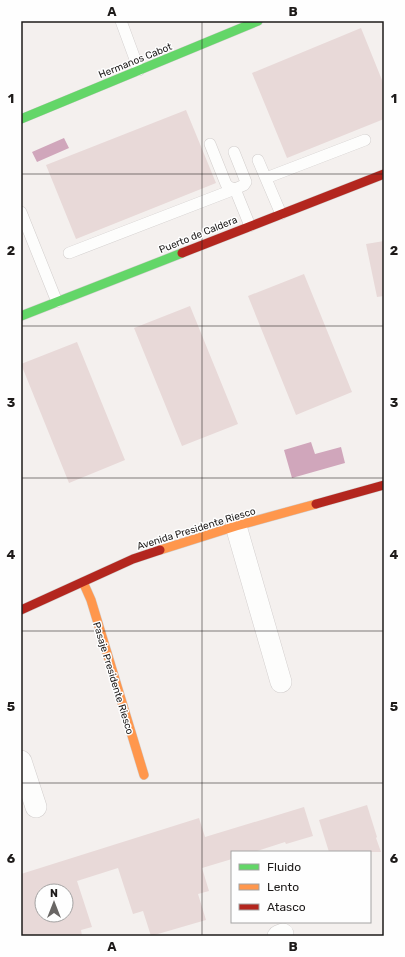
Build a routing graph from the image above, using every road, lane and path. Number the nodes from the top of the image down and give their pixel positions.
1 (121, 21) edge
2 (258, 21) edge
3 (139, 70) junction
4 (21, 119) edge
5 (365, 140) dead end
6 (210, 144) dead end
7 (234, 152) dead end
8 (258, 160) dead end
9 (384, 174) edge
10 (266, 178) junction
11 (235, 189) junction
12 (21, 212) edge
13 (280, 214) junction
14 (250, 226) junction
15 (69, 253) dead end
16 (57, 302) junction
17 (21, 316) edge
18 (384, 485) edge
19 (236, 526) junction
20 (83, 582) junction
21 (21, 610) edge
22 (280, 682) dead end
23 (21, 761) edge
24 (144, 775) dead end
25 (36, 807) dead end

1 - 3 lane
2 - 3 street, Hermanos Cabot
3 - 4 street, Hermanos Cabot
5 - 10 lane
6 - 11 lane
7 - 11 lane
8 - 10 lane
9 - 13 street, Puerto de Caldera
10 - 13 lane
11 - 14 lane
11 - 15 lane
12 - 16 lane
13 - 14 street, Puerto de Caldera
14 - 16 street, Puerto de Caldera
16 - 17 street, Puerto de Caldera
18 - 19 street, Avenida Presidente Riesco
19 - 20 street, Avenida Presidente Riesco
19 - 22 street
20 - 21 street, Avenida Presidente Riesco
20 - 24 street, Pasaje Presidente Riesco
23 - 25 street

